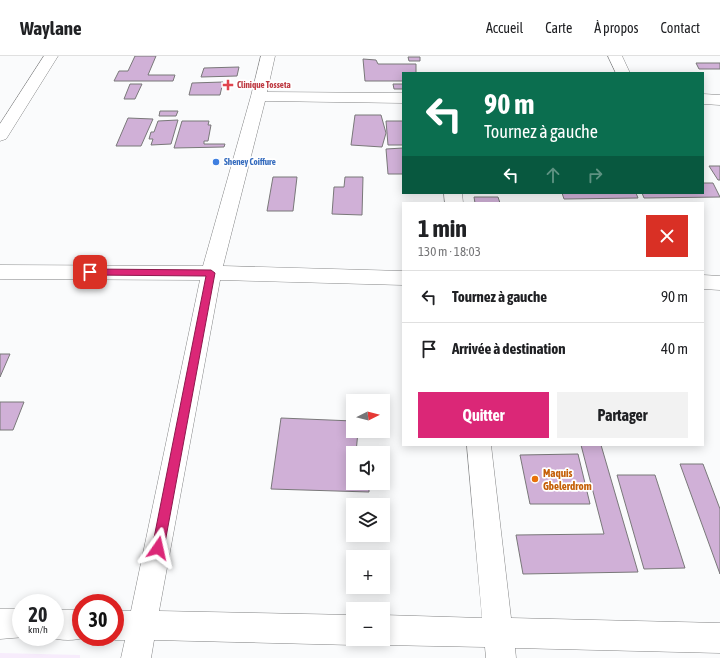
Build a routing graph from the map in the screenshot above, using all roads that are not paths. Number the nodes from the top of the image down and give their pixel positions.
1 (51, 56) edge
2 (268, 56) edge
3 (615, 56) edge
4 (623, 72) edge
5 (259, 96) junction
6 (402, 98) edge
7 (704, 99) edge
8 (720, 100) edge
9 (0, 136) edge
10 (0, 272) edge
11 (211, 273) junction
12 (402, 278) edge
13 (704, 282) edge
14 (720, 283) edge
15 (479, 446) edge
16 (0, 624) edge
17 (12, 624) edge
18 (124, 625) edge
19 (143, 625) junction
20 (346, 630) edge
21 (390, 631) edge
22 (720, 638) edge
23 (500, 646) edge
24 (136, 658) edge

1 - 9 street
2 - 5 street
3 - 4 street
5 - 6 street
5 - 11 street
7 - 8 street
10 - 11 street
11 - 12 street
11 - 19 street
13 - 14 street
15 - 23 street
16 - 17 street
18 - 19 street
19 - 20 street
19 - 24 street
21 - 23 street
22 - 23 street

